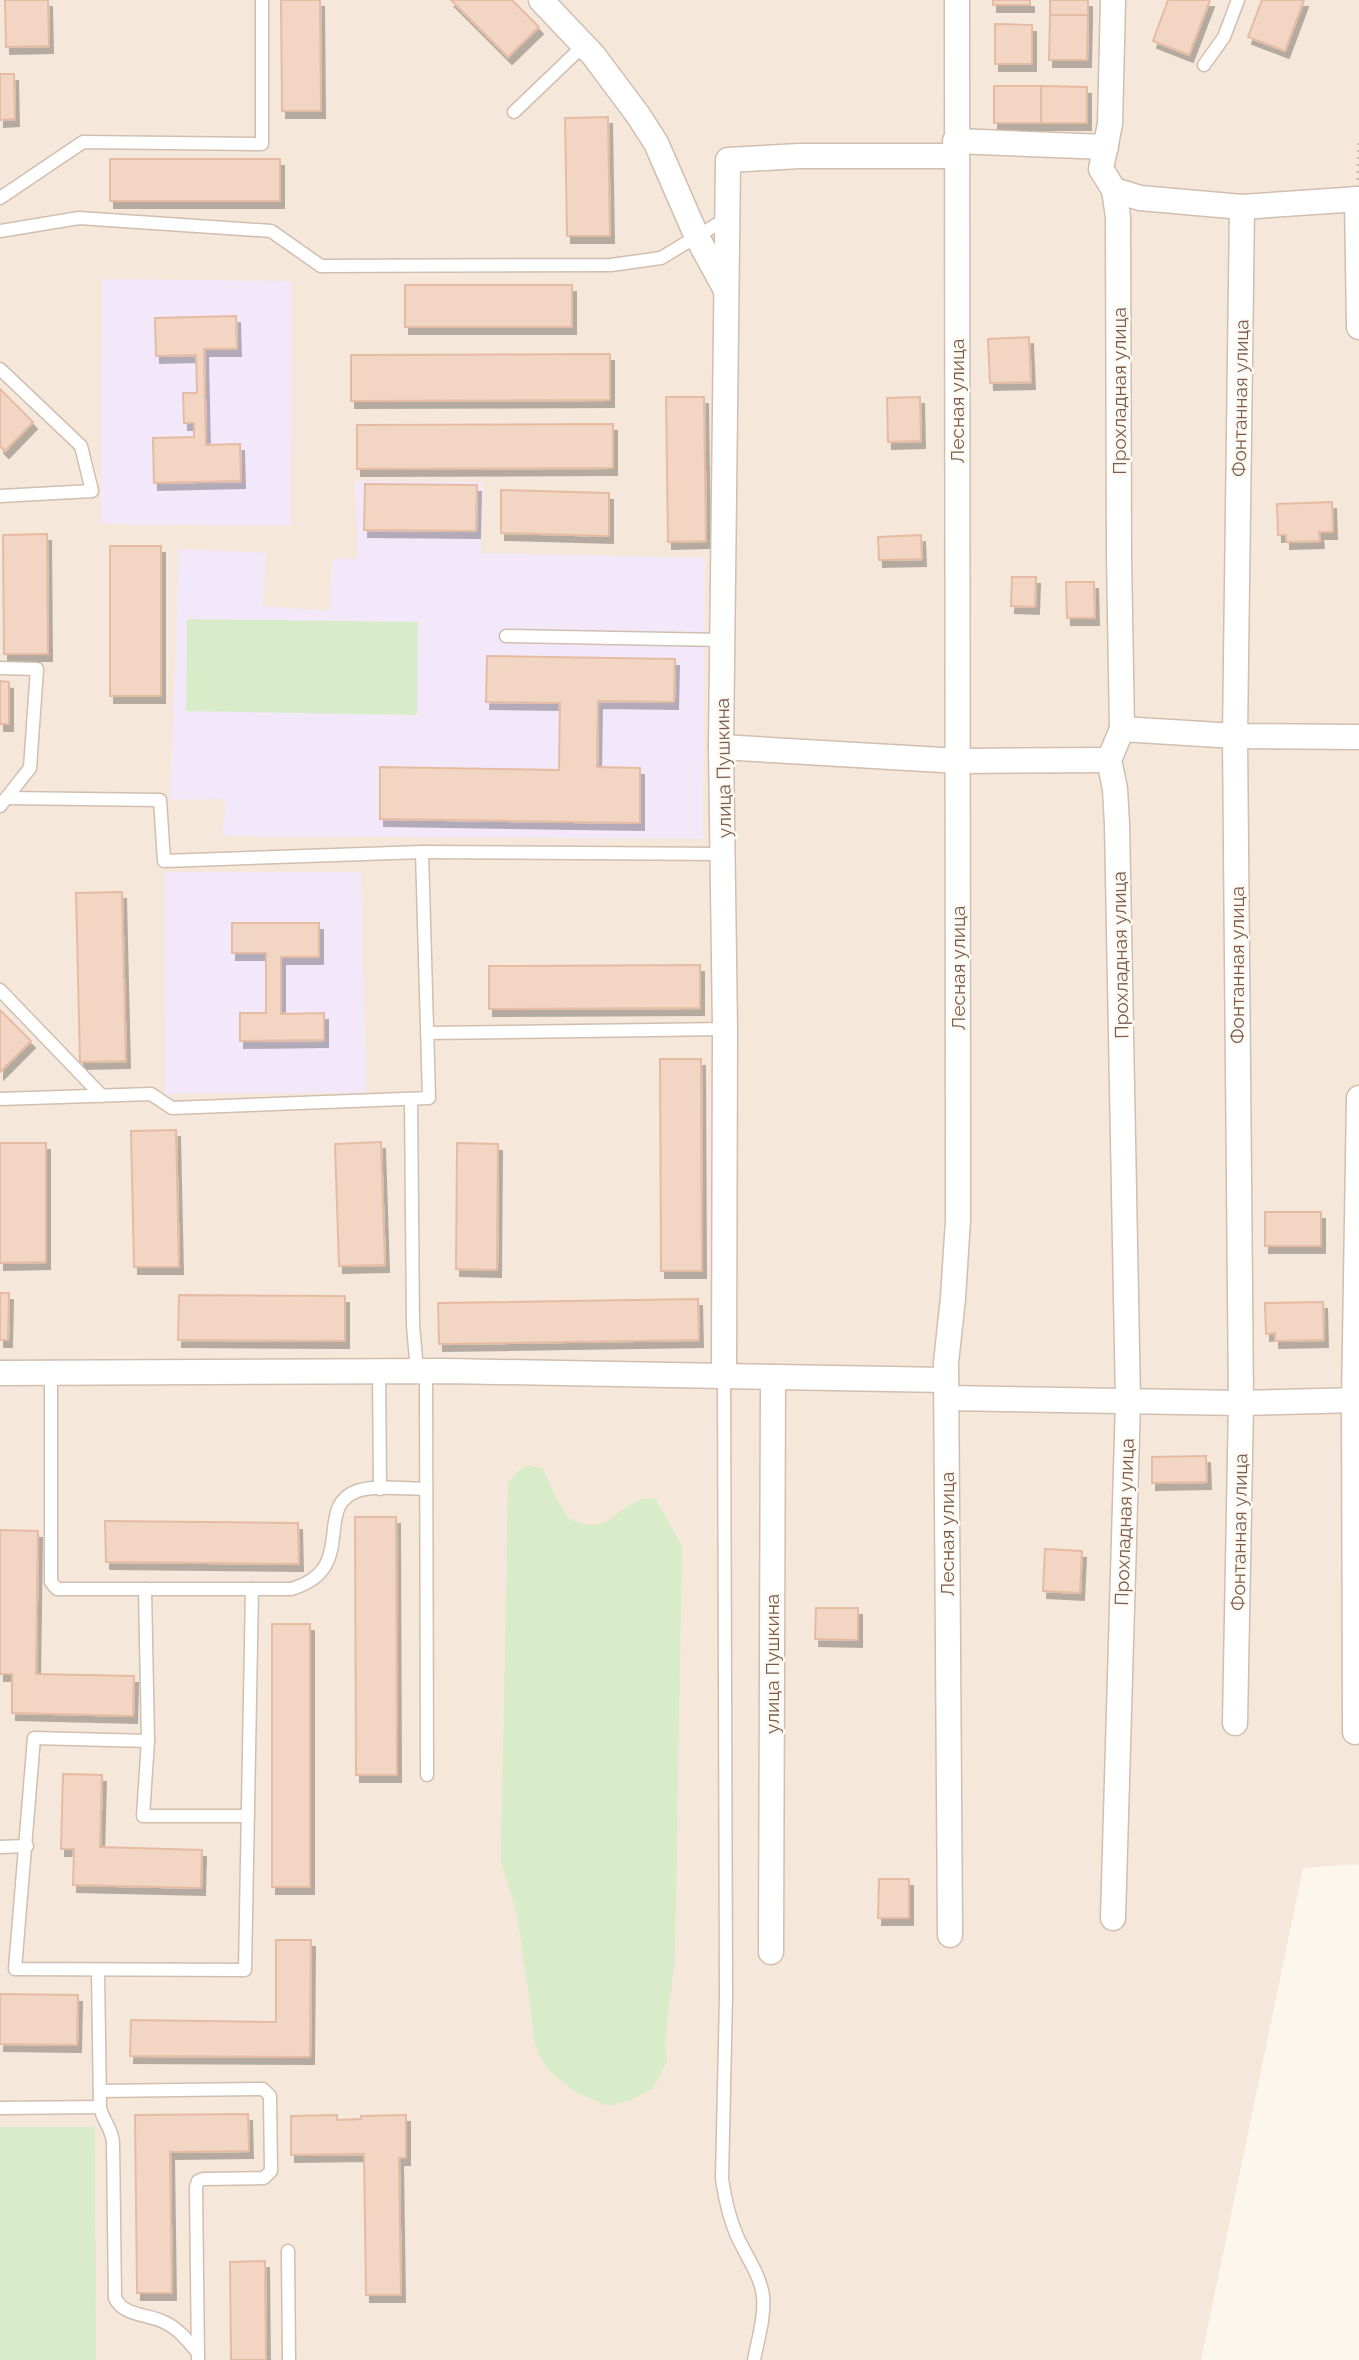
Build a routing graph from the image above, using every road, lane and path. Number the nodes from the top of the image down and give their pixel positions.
1 (262, 0) edge
2 (541, 0) edge
3 (957, 0) edge
4 (1113, 0) edge
5 (1237, 0) edge
6 (584, 44) junction
7 (1204, 65) dead end
8 (514, 112) dead end
9 (1359, 138) edge
10 (1105, 147) junction
11 (956, 148) junction
12 (1114, 190) junction
13 (0, 198) edge
14 (1358, 199) edge
15 (1242, 207) junction
16 (726, 219) junction
17 (0, 231) edge
18 (696, 237) junction
19 (726, 290) junction
20 (1359, 327) edge
21 (0, 369) edge
22 (0, 496) edge
23 (506, 636) dead end
24 (723, 640) junction
25 (0, 668) edge
26 (1122, 729) junction
27 (1235, 736) junction
28 (1359, 737) edge
29 (722, 747) junction
30 (1109, 760) junction
31 (959, 761) junction
32 (4, 802) edge
33 (422, 852) junction
34 (724, 854) junction
35 (0, 990) edge
36 (725, 1029) junction
37 (427, 1032) junction
38 (102, 1096) junction
39 (1359, 1098) edge
40 (411, 1099) junction
41 (0, 1100) edge
42 (379, 1371) junction
43 (421, 1371) junction
44 (0, 1373) edge
45 (51, 1374) junction
46 (724, 1376) junction
47 (773, 1377) junction
48 (947, 1389) junction
49 (1356, 1400) edge
50 (1128, 1401) junction
51 (1241, 1403) junction
52 (380, 1489) junction
53 (426, 1489) junction
54 (145, 1589) junction
55 (252, 1589) junction
56 (1235, 1723) dead end
57 (1355, 1732) dead end
58 (148, 1741) junction
59 (427, 1775) dead end
60 (248, 1816) junction
61 (27, 1846) junction
62 (0, 1847) edge
63 (1114, 1918) dead end
64 (950, 1935) dead end
65 (771, 1952) dead end
66 (98, 1971) junction
67 (100, 2091) junction
68 (100, 2106) junction
69 (0, 2108) edge
70 (288, 2251) dead end
71 (198, 2356) edge
72 (289, 2360) edge
73 (754, 2360) edge

1 - 13 lane
2 - 6 street
3 - 11 street, Лесная улица
4 - 10 street, Прохладная улица
5 - 7 lane
6 - 8 lane
6 - 18 street
9 - 14 path
10 - 11 street
10 - 12 street, Прохладная улица
11 - 16 street, улица Пушкина
11 - 31 street, Лесная улица
12 - 15 street
12 - 26 street, Прохладная улица
14 - 15 street
14 - 20 street
15 - 27 street, Фонтанная улица
16 - 18 lane
16 - 19 street, улица Пушкина
17 - 18 lane
18 - 19 street
19 - 24 street, улица Пушкина
21 - 22 lane
23 - 24 lane
24 - 29 street, улица Пушкина
25 - 32 lane
26 - 27 street
26 - 30 street, Прохладная улица
27 - 28 street
27 - 51 street, Фонтанная улица
29 - 31 street
29 - 34 street, улица Пушкина
30 - 31 street
30 - 50 street, Прохладная улица
31 - 48 street, Лесная улица
32 - 33 lane
33 - 34 lane
33 - 37 lane
34 - 36 street, улица Пушкина
35 - 38 lane
36 - 37 lane
36 - 46 street, улица Пушкина
37 - 40 lane
38 - 40 lane
38 - 41 lane
39 - 49 street
40 - 43 lane
42 - 43 street
42 - 45 street
42 - 52 lane
43 - 46 street
43 - 53 lane
44 - 45 street
45 - 54 lane
46 - 47 street
46 - 73 lane
47 - 48 street
47 - 65 street, улица Пушкина
48 - 50 street
48 - 64 street, Лесная улица
49 - 51 street
49 - 57 street
50 - 51 street
50 - 63 street, Прохладная улица
51 - 56 street, Фонтанная улица
52 - 53 lane
52 - 55 lane
53 - 59 lane
54 - 55 lane
54 - 58 lane
55 - 60 lane
58 - 60 lane
58 - 61 lane
60 - 66 lane
61 - 62 lane
61 - 66 lane
66 - 67 lane
67 - 68 lane
67 - 71 lane
68 - 69 lane
68 - 71 lane
70 - 72 lane

